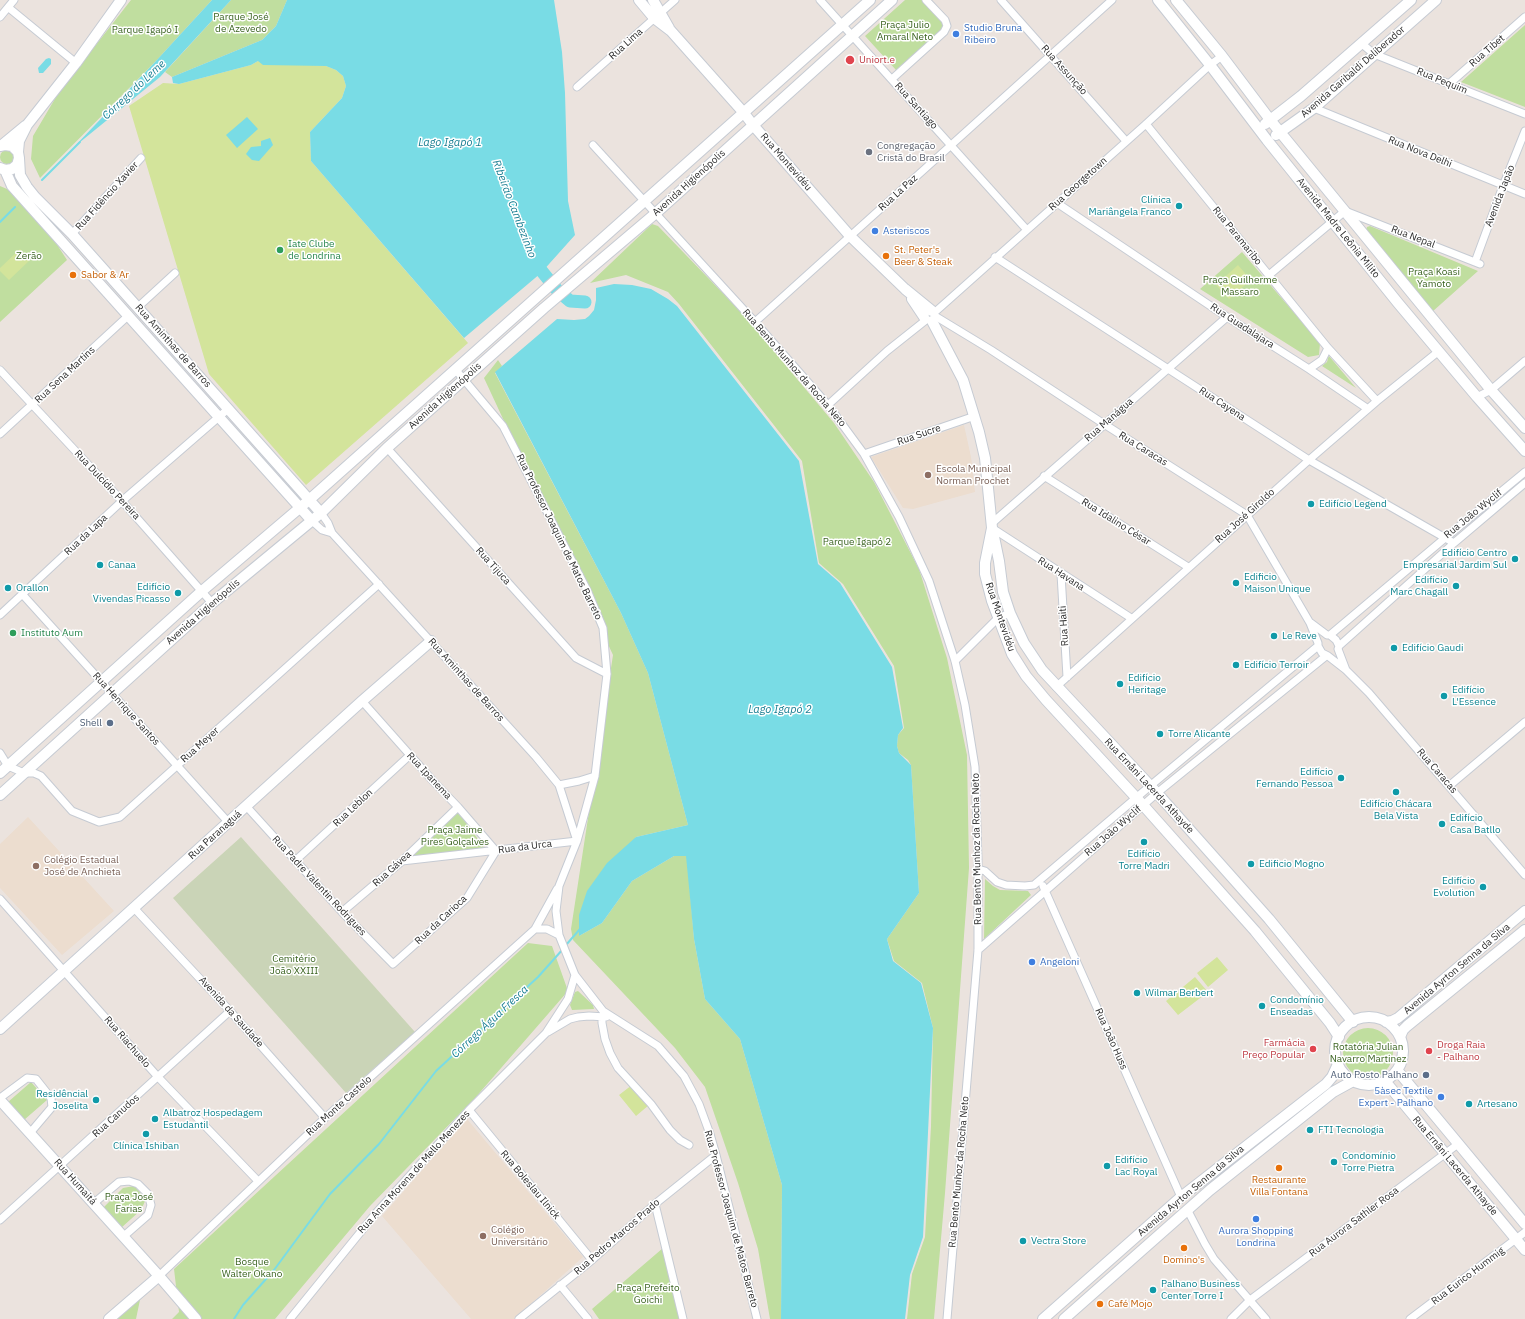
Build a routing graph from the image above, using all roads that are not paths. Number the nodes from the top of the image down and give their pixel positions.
1 (14, 0) edge
2 (121, 0) edge
3 (639, 0) edge
4 (653, 0) edge
5 (675, 0) edge
6 (820, 0) edge
7 (870, 0) edge
8 (892, 0) edge
9 (926, 0) edge
10 (1001, 0) edge
11 (1112, 0) edge
12 (1158, 0) edge
13 (1176, 0) edge
14 (1410, 0) edge
15 (1436, 0) edge
16 (9, 8) junction
17 (658, 15) junction
18 (0, 17) edge
19 (1525, 17) edge
20 (843, 25) junction
21 (852, 35) junction
22 (1362, 43) junction
23 (1374, 54) junction
24 (1051, 56) junction
25 (1222, 56) junction
26 (76, 63) junction
27 (1210, 65) junction
28 (892, 79) junction
29 (1449, 84) junction
30 (577, 87) dead end
31 (1301, 96) junction
32 (1314, 108) junction
33 (744, 113) junction
34 (1525, 114) edge
35 (1270, 121) junction
36 (26, 124) junction
37 (1146, 124) junction
38 (752, 125) junction
39 (1258, 128) junction
40 (1525, 131) edge
41 (1280, 133) junction
42 (1267, 140) junction
43 (1126, 141) junction
44 (593, 145) dead end
45 (951, 145) junction
46 (0, 146) edge
47 (18, 155) junction
48 (141, 158) dead end
49 (2, 169) edge
50 (1503, 186) junction
51 (1525, 194) edge
52 (645, 201) junction
53 (1057, 203) junction
54 (1345, 211) junction
55 (656, 213) junction
56 (1332, 221) junction
57 (1027, 230) junction
58 (72, 234) junction
59 (850, 236) junction
60 (995, 257) junction
61 (1478, 263) joint
62 (175, 273) dead end
63 (1269, 275) junction
64 (138, 307) junction
65 (129, 316) junction
66 (931, 316) junction
67 (1227, 317) junction
68 (755, 322) junction
69 (1328, 348) junction
70 (1438, 351) junction
71 (1525, 361) edge
72 (455, 369) junction
73 (1167, 369) junction
74 (1309, 369) junction
75 (0, 370) edge
76 (464, 379) junction
77 (1491, 390) junction
78 (1477, 397) junction
79 (1377, 401) junction
80 (32, 405) junction
81 (828, 405) junction
82 (228, 408) junction
83 (1368, 409) junction
84 (974, 416) junction
85 (219, 417) junction
86 (1104, 424) junction
87 (1525, 428) edge
88 (0, 434) edge
89 (387, 448) junction
90 (1525, 451) edge
91 (864, 454) junction
92 (1309, 460) junction
93 (1525, 472) edge
94 (1044, 476) junction
95 (1525, 483) edge
96 (309, 500) junction
97 (122, 501) junction
98 (300, 508) junction
99 (321, 513) junction
100 (1247, 515) junction
101 (312, 521) junction
102 (992, 526) junction
103 (332, 533) junction
104 (1444, 538) junction
105 (1454, 543) junction
106 (1188, 567) junction
107 (1060, 574) junction
108 (379, 584) junction
109 (202, 591) junction
110 (23, 595) junction
111 (212, 602) junction
112 (1010, 613) junction
113 (0, 615) edge
114 (998, 618) junction
115 (1131, 618) junction
116 (1310, 623) junction
117 (1329, 635) junction
118 (431, 641) junction
119 (1318, 644) junction
120 (1338, 647) junction
121 (1327, 656) junction
122 (955, 661) junction
123 (1346, 670) junction
124 (607, 674) junction
125 (1067, 677) junction
126 (102, 682) junction
127 (1056, 687) junction
128 (112, 693) junction
129 (362, 701) junction
130 (1525, 722) edge
131 (0, 753) edge
132 (410, 755) junction
133 (8, 766) junction
134 (177, 766) junction
135 (0, 773) edge
136 (24, 773) junction
137 (594, 776) junction
138 (559, 785) junction
139 (1150, 786) junction
140 (1449, 786) junction
141 (1157, 793) junction
142 (0, 795) edge
143 (1136, 797) junction
144 (1143, 805) junction
145 (246, 807) junction
146 (458, 807) junction
147 (229, 823) junction
148 (577, 841) junction
149 (496, 851) junction
150 (296, 861) junction
151 (402, 861) junction
152 (978, 869) junction
153 (1525, 876) edge
154 (1040, 881) junction
155 (559, 886) junction
156 (1045, 890) junction
157 (0, 899) edge
158 (134, 908) junction
159 (1525, 911) edge
160 (342, 912) junction
161 (1269, 919) junction
162 (535, 929) junction
163 (1525, 930) edge
164 (1256, 931) junction
165 (560, 936) junction
166 (978, 950) junction
167 (393, 964) joint
168 (65, 971) junction
169 (575, 975) junction
170 (230, 1011) junction
171 (602, 1016) junction
172 (617, 1020) junction
173 (1353, 1022) junction
174 (1386, 1022) junction
175 (0, 1029) edge
176 (546, 1033) junction
177 (1338, 1037) junction
178 (1400, 1037) junction
179 (1338, 1064) junction
180 (1397, 1070) junction
181 (158, 1077) junction
182 (1353, 1081) junction
183 (1384, 1081) junction
184 (0, 1099) edge
185 (469, 1110) junction
186 (325, 1118) junction
187 (30, 1133) junction
188 (1458, 1144) junction
189 (689, 1145) dead end
190 (1446, 1154) junction
191 (716, 1155) junction
192 (61, 1166) junction
193 (258, 1181) junction
194 (1181, 1197) junction
195 (94, 1203) junction
196 (655, 1204) junction
197 (1187, 1209) junction
198 (0, 1220) edge
199 (1525, 1224) edge
200 (1525, 1232) edge
201 (124, 1236) junction
202 (1516, 1240) junction
203 (1525, 1250) edge
204 (592, 1260) junction
205 (160, 1276) junction
206 (560, 1285) junction
207 (1250, 1300) junction
208 (109, 1319) edge
209 (196, 1319) edge
210 (290, 1319) edge
211 (519, 1319) edge
212 (588, 1319) edge
213 (682, 1319) edge
214 (757, 1319) edge
215 (947, 1319) edge
216 (1043, 1319) edge
217 (1064, 1319) edge
218 (1231, 1319) edge
219 (1266, 1319) edge
220 (1410, 1319) edge

1 - 16 street
2 - 26 main road
3 - 17 main road
4 - 17 main road
5 - 17 street, Rua Lima
6 - 20 street, Rua Santiago
7 - 20 main road, Avenida Higienópolis
8 - 21 main road, Avenida Higienópolis
9 - 28 street
10 - 24 street, Rua Assunção
11 - 24 street, Rua La Paz
12 - 27 main road, Avenida Madre Leônia Milito
13 - 25 main road, Avenida Madre Leônia Milito
14 - 22 main road, Avenida Garibaldi Deliberador
15 - 23 main road, Avenida Garibaldi Deliberador
16 - 18 street
16 - 26 street
17 - 30 street, Rua Lima
17 - 33 main road, Rua Montevidéu
19 - 29 street, Rua Tibet
20 - 21 street, Rua Santiago
20 - 33 main road, Avenida Higienópolis
21 - 28 street, Rua Santiago
21 - 38 main road, Avenida Higienópolis
22 - 23 street, Rua Pequim
22 - 31 main road, Avenida Garibaldi Deliberador
23 - 29 street, Rua Pequim
23 - 32 main road, Avenida Garibaldi Deliberador
24 - 43 street, Rua Assunção
24 - 45 street, Rua La Paz
25 - 27 street, Rua Georgetown
25 - 35 main road, Avenida Madre Leônia Milito
26 - 36 main road
27 - 37 street, Rua Georgetown
27 - 39 main road, Avenida Madre Leônia Milito
28 - 45 street, Rua Santiago
29 - 34 street, Rua Pequim
31 - 32 main road
31 - 35 main road, Avenida Garibaldi Deliberador
32 - 41 main road, Avenida Garibaldi Deliberador
32 - 50 street, Rua Nova Delhi
33 - 38 main road, Rua Montevidéu
33 - 52 main road, Avenida Higienópolis
35 - 39 main road, Avenida Garibaldi Deliberador
35 - 41 main road, Avenida Madre Leônia Milito
36 - 46 main road
36 - 47 main road
37 - 43 street, Rua Georgetown
37 - 63 street, Rua Paramaribo
38 - 55 main road, Avenida Higienópolis
38 - 59 main road, Rua Montevidéu
39 - 42 main road, Avenida Madre Leônia Milito
40 - 50 street, Avenida Japão
41 - 42 main road, Avenida Garibaldi Deliberador
41 - 54 main road, Avenida Madre Leônia Milito
42 - 56 main road, Avenida Madre Leônia Milito
43 - 53 street, Rua Georgetown
44 - 52 street
45 - 57 street, Rua Santiago
45 - 59 street, Rua La Paz
46 - 47 main road
47 - 49 main road
47 - 58 main road, Rua Aminthas de Barros
48 - 58 street, Rua Fidêncio Xavier
49 - 65 main road, Rua Aminthas de Barros
50 - 51 street, Rua Nova Delhi
50 - 61 street, Avenida Japão
52 - 55 street, Rua Bento Munhoz da Rocha Neto
52 - 72 main road, Avenida Higienópolis
53 - 57 street, Rua Georgetown
53 - 67 street, Rua Guadalajara
54 - 56 street
54 - 61 street, Rua Nepal
54 - 77 main road, Avenida Madre Leônia Milito
55 - 68 street, Rua Bento Munhoz da Rocha Neto
55 - 76 main road, Avenida Higienópolis
56 - 63 street
56 - 70 main road, Avenida Madre Leônia Milito
57 - 60 street, Rua Georgetown
58 - 64 main road, Rua Aminthas de Barros
59 - 66 main road, Rua Montevidéu
59 - 68 street, Rua La Paz
60 - 66 street, Rua Georgetown
60 - 73 street, Rua Cayena
62 - 64 street
63 - 69 street, Rua Paramaribo
64 - 82 main road, Rua Aminthas de Barros
65 - 80 street, Rua Sena Martins
65 - 85 main road, Rua Aminthas de Barros
66 - 81 street, Rua Georgetown
66 - 84 main road, Rua Montevidéu
66 - 86 street, Rua Caracas
67 - 73 street, Rua Manágua
67 - 74 street, Rua Guadalajara
68 - 81 street, Rua Bento Munhoz da Rocha Neto
69 - 74 street
69 - 79 street, Rua Paramaribo
70 - 78 main road, Avenida Madre Leônia Milito
70 - 79 street, Rua José Giroldo
71 - 77 street
72 - 76 street, Rua Professor Joaquim de Matos Barreto
72 - 96 main road, Avenida Higienópolis
73 - 86 street, Rua Manágua
73 - 92 street, Rua Cayena
74 - 83 street, Rua Guadalajara
75 - 80 street, Rua Dulcídio Pereira
76 - 89 main road, Avenida Higienópolis
76 - 124 street, Rua Professor Joaquim de Matos Barreto
77 - 78 street
77 - 87 main road, Avenida Madre Leônia Milito
78 - 90 main road, Avenida Madre Leônia Milito
79 - 83 street, Rua José Giroldo
80 - 88 street, Rua Sena Martins
80 - 97 street, Rua Dulcídio Pereira
81 - 91 street, Rua Bento Munhoz da Rocha Neto
82 - 85 street, Rua da Lapa
82 - 96 main road, Rua Aminthas de Barros
83 - 92 street, Rua José Giroldo
84 - 91 street, Rua Sucre
84 - 102 main road, Rua Montevidéu
85 - 97 street, Rua da Lapa
85 - 98 main road, Rua Aminthas de Barros
86 - 94 street, Rua Manágua
86 - 100 street, Rua Caracas
89 - 99 main road, Avenida Higienópolis
89 - 124 street, Rua Tijuca
91 - 122 street, Rua Bento Munhoz da Rocha Neto
92 - 100 street, Rua José Giroldo
92 - 104 street, Rua Cayena
93 - 104 street, Rua João Wyclif
94 - 102 street, Rua Manágua
94 - 106 street, Rua Idalino César
95 - 105 street, Rua João Wyclif
96 - 98 main road, Avenida Higienópolis
96 - 99 main road, Rua Aminthas de Barros
97 - 109 street, Rua Dulcídio Pereira
97 - 110 street, Rua da Lapa
98 - 101 main road, Rua Aminthas de Barros
98 - 109 main road, Avenida Higienópolis
99 - 101 main road, Avenida Higienópolis
99 - 103 street, Rua Aminthas de Barros
100 - 106 street, Rua José Giroldo
100 - 116 street, Rua Caracas
101 - 103 street, Rua Aminthas de Barros
101 - 111 main road, Avenida Higienópolis
102 - 107 street, Rua Havana
102 - 112 main road, Rua Ernâni Lacerda Athayde
102 - 114 main road, Rua Montevidéu
103 - 108 street, Rua Aminthas de Barros
104 - 105 street, Rua Cayena
104 - 117 street, Rua João Wyclif
105 - 120 street, Rua João Wyclif
106 - 115 street, Rua José Giroldo
107 - 115 street, Rua Havana
107 - 125 street, Rua Haiti
108 - 118 street, Rua Aminthas de Barros
108 - 134 street, Rua Meyer
109 - 111 street, Rua Dulcídio Pereira
109 - 126 main road, Avenida Higienópolis
110 - 113 street, Rua da Lapa
110 - 126 street, Rua Henrique Santos
111 - 128 main road, Avenida Higienópolis
112 - 114 street
112 - 127 main road, Rua Ernâni Lacerda Athayde
114 - 122 street
114 - 143 main road, Rua Montevidéu
115 - 125 street, Rua José Giroldo
116 - 117 street, Rua Caracas
116 - 119 street, Rua Caracas
117 - 119 street, Rua João Wyclif
117 - 120 street, Rua Caracas
118 - 129 main road, Rua Paranaguá
118 - 138 street, Rua Aminthas de Barros
119 - 121 street, Rua Caracas
119 - 139 street, Rua João Wyclif
120 - 121 street, Rua João Wyclif
120 - 123 street, Rua Caracas
121 - 123 street, Rua Caracas
121 - 141 street, Rua João Wyclif
122 - 152 street, Rua Bento Munhoz da Rocha Neto
123 - 140 street, Rua Caracas
124 - 137 street, Rua Professor Joaquim de Matos Barreto
125 - 127 street, Rua José Giroldo
126 - 128 street, Rua Henrique Santos
126 - 133 main road, Avenida Higienópolis
127 - 139 main road, Rua Ernâni Lacerda Athayde
128 - 134 street, Rua Henrique Santos
128 - 136 main road, Avenida Higienópolis
129 - 132 street, Rua Ipanema
129 - 145 main road, Rua Paranaguá
130 - 140 street
131 - 133 street
132 - 146 street, Rua Ipanema
132 - 150 street, Rua Leblon
133 - 135 main road, Avenida Higienópolis
133 - 136 street, Rua Meyer
134 - 136 street, Rua Meyer
134 - 147 street, Rua Henrique Santos
136 - 142 main road, Avenida Higienópolis
137 - 138 street
137 - 148 street, Rua Professor Joaquim de Matos Barreto
138 - 148 street, Rua Aminthas de Barros
139 - 141 main road, Rua Ernâni Lacerda Athayde
139 - 143 street, Rua João Wyclif
140 - 153 street, Rua Caracas
141 - 144 street, Rua João Wyclif
141 - 161 main road, Rua Ernâni Lacerda Athayde
143 - 144 main road, Rua Montevidéu
143 - 154 street, Rua João Wyclif
144 - 156 street, Rua João Wyclif
144 - 164 main road, Rua Ernâni Lacerda Athayde
145 - 147 main road, Rua Paranaguá
145 - 150 street, Rua Padre Valentin Rodrigues
146 - 149 street, Rua Ipanema
146 - 151 street, Rua Gávea
147 - 158 main road, Rua Paranaguá
148 - 149 street, Rua da Urca
148 - 155 street, Rua Professor Joaquim de Matos Barreto
149 - 151 street, Rua da Urca
149 - 167 street, Rua da Carioca
150 - 160 street, Rua Padre Valentin Rodrigues
151 - 160 street, Rua Gávea
152 - 154 street, Rua João Wyclif
152 - 166 street, Rua Bento Munhoz da Rocha Neto
154 - 156 street, Rua João Huss
155 - 162 street, Rua Monte Castelo
155 - 165 street, Rua Professor Joaquim de Matos Barreto
156 - 166 street, Rua João Wyclif
156 - 194 street, Rua João Huss
157 - 168 street, Rua Riachuelo
158 - 168 main road, Rua Paranaguá
158 - 170 street, Avenida da Saudade
159 - 174 main road, Avenida Ayrton Senna da Silva
160 - 167 street, Rua Padre Valentin Rodrigues
161 - 164 main road
161 - 173 main road, Rua Ernâni Lacerda Athayde
162 - 165 street
162 - 186 street, Rua Monte Castelo
163 - 178 main road, Avenida Ayrton Senna da Silva
164 - 177 main road, Rua Ernâni Lacerda Athayde
165 - 169 street, Rua Professor Joaquim de Matos Barreto
166 - 215 street, Rua Bento Munhoz da Rocha Neto
168 - 175 main road, Rua Paranaguá
168 - 181 street, Rua Riachuelo
169 - 172 street, Rua Professor Joaquim de Matos Barreto
169 - 176 street
170 - 181 street, Rua Canudos
170 - 186 street, Avenida da Saudade
171 - 172 street
171 - 176 street
171 - 189 street
172 - 191 street, Rua Professor Joaquim de Matos Barreto
173 - 174 main road
173 - 177 main road
174 - 178 main road
176 - 185 street, Rua Anna Morena de Mello Menezes
177 - 179 main road
178 - 180 main road
179 - 182 main road
179 - 194 main road, Avenida Ayrton Senna da Silva
180 - 183 main road
180 - 188 main road, Rua Ernâni Lacerda Athayde
181 - 192 street, Rua Canudos
181 - 193 street, Rua Riachuelo
182 - 183 main road
182 - 197 main road, Avenida Ayrton Senna da Silva
183 - 190 main road, Rua Ernâni Lacerda Athayde
184 - 187 main road, Rua Humaitá
184 - 187 street
185 - 204 street, Rua Boleslau Ilnick
185 - 210 street, Rua Anna Morena de Mello Menezes
186 - 193 street, Rua Monte Castelo
187 - 192 main road, Rua Humaitá
188 - 190 street, Rua Aurora Sathler Rosa
188 - 199 main road, Rua Ernâni Lacerda Athayde
190 - 202 main road, Rua Ernâni Lacerda Athayde
190 - 207 street, Rua Aurora Sathler Rosa
191 - 196 street, Rua Pedro Marcos Prado
191 - 214 street, Rua Professor Joaquim de Matos Barreto
192 - 195 main road, Rua Humaitá
192 - 198 street, Rua Canudos
193 - 205 street, Rua Monte Castelo
194 - 216 main road, Avenida Ayrton Senna da Silva
195 - 201 main road, Rua Humaitá
195 - 201 street
196 - 204 street, Rua Pedro Marcos Prado
196 - 213 street
197 - 207 street
197 - 217 main road, Avenida Ayrton Senna da Silva
200 - 202 street, Rua Eurico Hummig
201 - 205 main road, Rua Humaitá
202 - 203 main road, Rua Ernâni Lacerda Athayde
202 - 220 street, Rua Eurico Hummig
204 - 206 street, Rua Pedro Marcos Prado
205 - 208 main road, Rua Monte Castelo
205 - 209 main road, Rua Humaitá
206 - 211 street, Rua Pedro Marcos Prado
206 - 212 street
207 - 218 street, Rua Aurora Sathler Rosa
207 - 219 street

